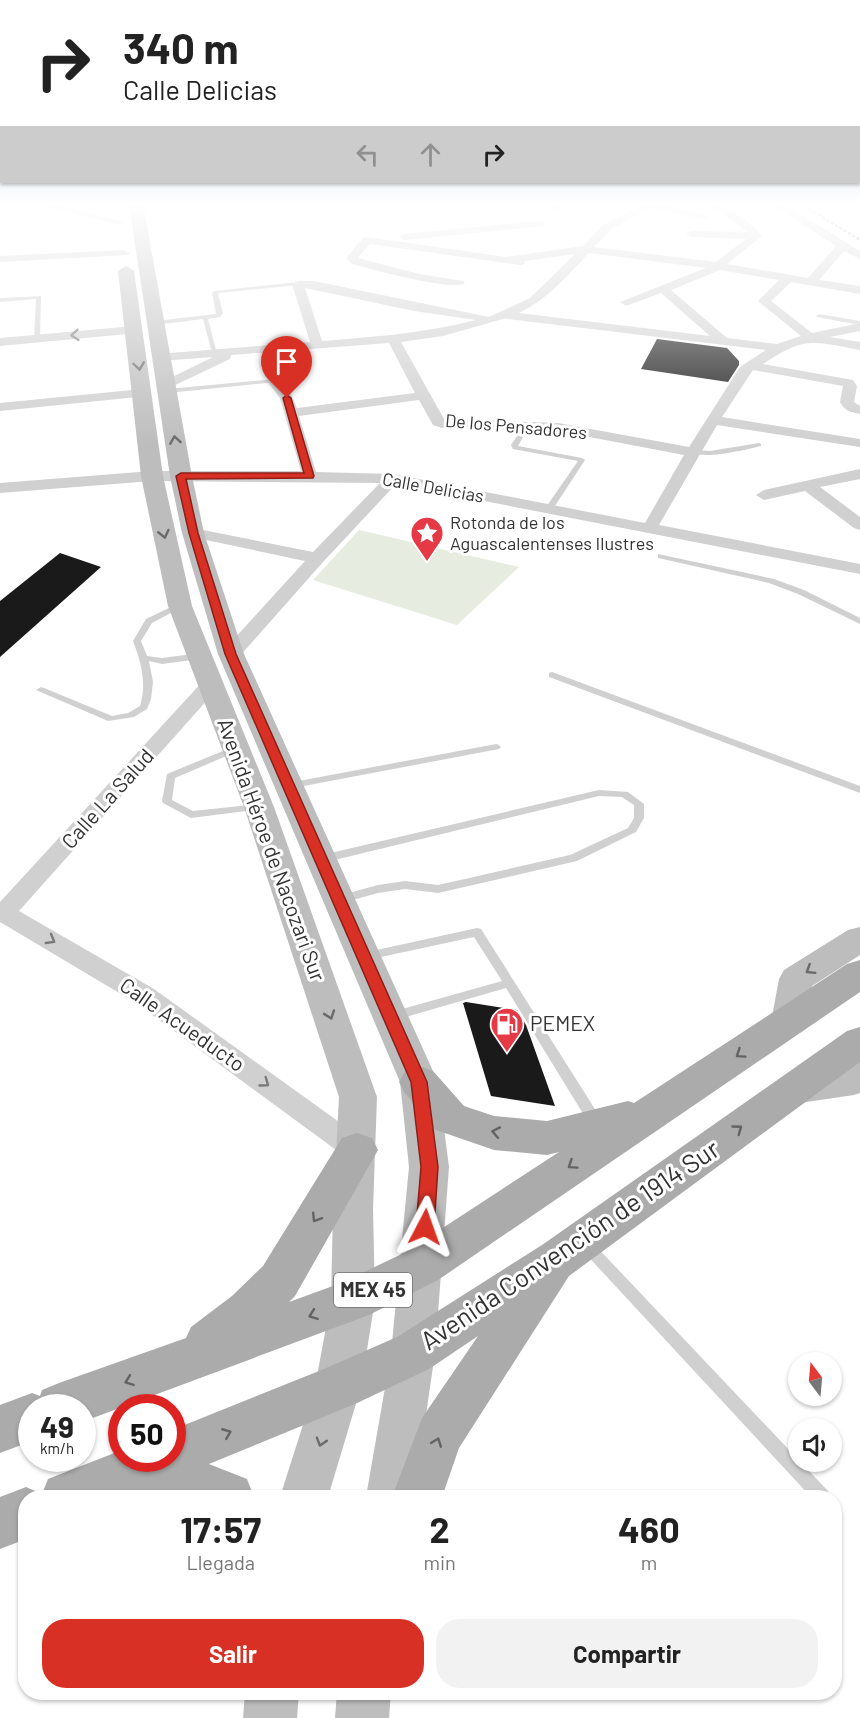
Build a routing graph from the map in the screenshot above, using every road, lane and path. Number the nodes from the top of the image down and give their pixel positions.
1 (133, 284) edge
2 (138, 284) edge
3 (296, 284) edge
4 (298, 284) edge
5 (301, 284) edge
6 (451, 284) edge
7 (552, 284) edge
8 (675, 284) edge
9 (782, 284) edge
10 (824, 284) edge
11 (455, 285) joint
12 (663, 289) junction
13 (860, 290) edge
14 (0, 300) edge
15 (534, 301) junction
16 (414, 306) junction
17 (507, 315) junction
18 (819, 316) dead end
19 (205, 318) junction
20 (493, 320) junction
21 (568, 322) junction
22 (860, 325) edge
23 (144, 326) junction
24 (662, 333) junction
25 (810, 337) junction
26 (37, 339) junction
27 (393, 339) junction
28 (721, 340) junction
29 (0, 342) edge
30 (317, 345) junction
31 (860, 346) edge
32 (778, 348) junction
33 (234, 352) junction
34 (215, 353) junction
35 (161, 357) junction
36 (748, 368) junction
37 (274, 381) joint
38 (168, 388) junction
39 (142, 393) junction
40 (422, 396) junction
41 (0, 407) edge
42 (860, 410) edge
43 (292, 413) junction
44 (715, 420) junction
45 (527, 425) junction
46 (860, 443) edge
47 (759, 445) dead end
48 (693, 452) junction
49 (860, 474) edge
50 (152, 476) junction
51 (181, 476) junction
52 (310, 476) junction
53 (393, 479) junction
54 (808, 486) junction
55 (0, 488) edge
56 (764, 495) dead end
57 (548, 510) junction
58 (860, 525) edge
59 (649, 529) junction
60 (194, 533) junction
61 (661, 556) dead end
62 (317, 558) junction
63 (860, 569) edge
64 (180, 606) junction
65 (860, 621) edge
66 (231, 654) junction
67 (200, 656) junction
68 (144, 658) junction
69 (552, 675) dead end
70 (211, 684) junction
71 (41, 690) dead end
72 (496, 747) dead end
73 (235, 748) junction
74 (288, 786) junction
75 (860, 790) edge
76 (259, 807) junction
77 (321, 859) junction
78 (339, 900) junction
79 (2, 912) edge
80 (860, 939) edge
81 (364, 956) junction
82 (860, 974) edge
83 (510, 982) junction
84 (803, 1012) junction
85 (390, 1017) junction
86 (860, 1042) edge
87 (860, 1076) edge
88 (808, 1078) junction
89 (419, 1082) junction
90 (603, 1132) junction
91 (357, 1150) junction
92 (570, 1250) junction
93 (422, 1266) junction
94 (353, 1300) junction
95 (413, 1353) junction
96 (183, 1361) junction
97 (338, 1387) junction
98 (94, 1394) edge
99 (18, 1422) edge
100 (0, 1429) edge
101 (186, 1450) edge
102 (130, 1472) edge
103 (183, 1472) edge
104 (84, 1490) edge
105 (216, 1490) edge
106 (306, 1490) edge
107 (391, 1490) edge
108 (419, 1490) edge
109 (815, 1490) edge
110 (18, 1516) edge
111 (0, 1523) edge
112 (271, 1700) edge
113 (363, 1700) edge
114 (270, 1718) edge
115 (362, 1718) edge

1 - 23 main road, Avenida Héroe de Nacozari Sur
2 - 23 main road, Avenida Héroe de Nacozari Sur
3 - 19 lane
4 - 30 street
5 - 16 street
6 - 11 street
7 - 15 street
8 - 12 street
9 - 25 street
10 - 13 street
11 - 16 street
12 - 24 street
12 - 28 street
14 - 26 lane
15 - 17 street
15 - 21 street
16 - 20 street
17 - 20 street
17 - 21 street
18 - 22 lane
19 - 23 lane
19 - 34 lane
20 - 27 street
21 - 24 street
22 - 25 street
23 -> 26 street
23 - 35 main road, Avenida Héroe de Nacozari Sur
23 -> 39 main road, Avenida Héroe de Nacozari Sur
24 - 28 street
25 - 31 street
25 - 32 street
26 - 29 street
27 - 30 street
27 - 40 street
28 - 32 street
28 - 36 street
30 - 33 street
32 - 36 street
33 - 34 street
33 - 38 street
34 - 35 street
35 - 38 main road, Avenida Héroe de Nacozari Sur
36 - 42 street
36 - 44 street
37 - 38 lane
37 - 43 street
51 -> 38 main road, Avenida Héroe de Nacozari Sur
39 - 41 street
39 - 50 main road, Avenida Héroe de Nacozari Sur
40 - 43 street
40 - 45 street, De los Pensadores
43 - 52 street
44 - 46 street
44 - 48 street
45 - 48 street, De los Pensadores
45 - 57 lane
47 - 48 lane
48 - 59 street
49 - 54 street
50 - 51 street, Calle Delicias
50 - 55 street, Calle Delicias
50 -> 64 main road, Avenida Héroe de Nacozari Sur
51 - 52 street, Calle Delicias
51 - 60 main road, Avenida Héroe de Nacozari Sur
52 - 53 street, Calle Delicias
53 - 57 street, Calle Delicias
53 - 62 street
54 - 56 street
54 - 58 street
57 - 59 street, Calle Delicias
59 - 63 street, Calle Delicias
60 - 62 street
60 - 66 main road, Avenida Héroe de Nacozari Sur
61 - 65 lane
62 - 66 street
64 - 67 main road, Avenida Héroe de Nacozari Sur
64 - 68 lane
66 - 74 main road, Avenida Héroe de Nacozari Sur
67 - 68 lane
67 - 70 main road, Avenida Héroe de Nacozari Sur
68 - 71 lane
69 - 75 lane
70 - 73 main road, Avenida Héroe de Nacozari Sur
70 - 79 street, Calle La Salud
72 - 74 lane
73 - 76 main road, Avenida Héroe de Nacozari Sur
73 - 76 lane
74 - 77 main road, Avenida Héroe de Nacozari Sur
76 -> 91 main road, Avenida Héroe de Nacozari Sur
77 - 78 main road, Avenida Héroe de Nacozari Sur
77 - 78 lane
78 - 81 main road, Avenida Héroe de Nacozari Sur
79 -> 91 street, Calle Acueducto
80 -> 84 main road
81 - 83 lane
81 - 85 main road, Avenida Héroe de Nacozari Sur
82 - 84 main road, MEX 45
83 - 85 lane
83 - 90 lane
84 -> 90 main road, MEX 45
85 - 89 main road, Avenida Héroe de Nacozari Sur
86 - 88 main road, Avenida Convención de 1914 Sur
87 - 88 main road, Avenida Convención de 1914 Sur
92 -> 88 main road, Avenida Convención de 1914 Sur
90 -> 89 main road
89 - 93 main road, Avenida Héroe de Nacozari Sur
90 -> 93 main road, MEX 45
91 - 94 main road, Avenida Héroe de Nacozari Sur
91 -> 96 main road
92 - 95 main road, Avenida Convención de 1914 Sur
108 -> 92 main road
92 - 109 lane
93 - 94 main road, MEX 45
93 - 95 main road, Avenida Héroe de Nacozari Sur
94 -> 96 main road, MEX 45
94 - 97 main road, Avenida Héroe de Nacozari Sur
95 - 97 main road, Avenida Convención de 1914 Sur
95 - 107 main road, Avenida Héroe de Nacozari Sur
96 -> 98 main road, MEX 45
101 -> 97 main road, Avenida Convención de 1914 Sur
97 -> 106 main road, Avenida Héroe de Nacozari Sur
99 - 100 main road
102 - 104 main road, Avenida Convención de 1914 Sur
103 - 105 main road
110 - 111 main road
112 - 114 main road
113 - 115 main road

